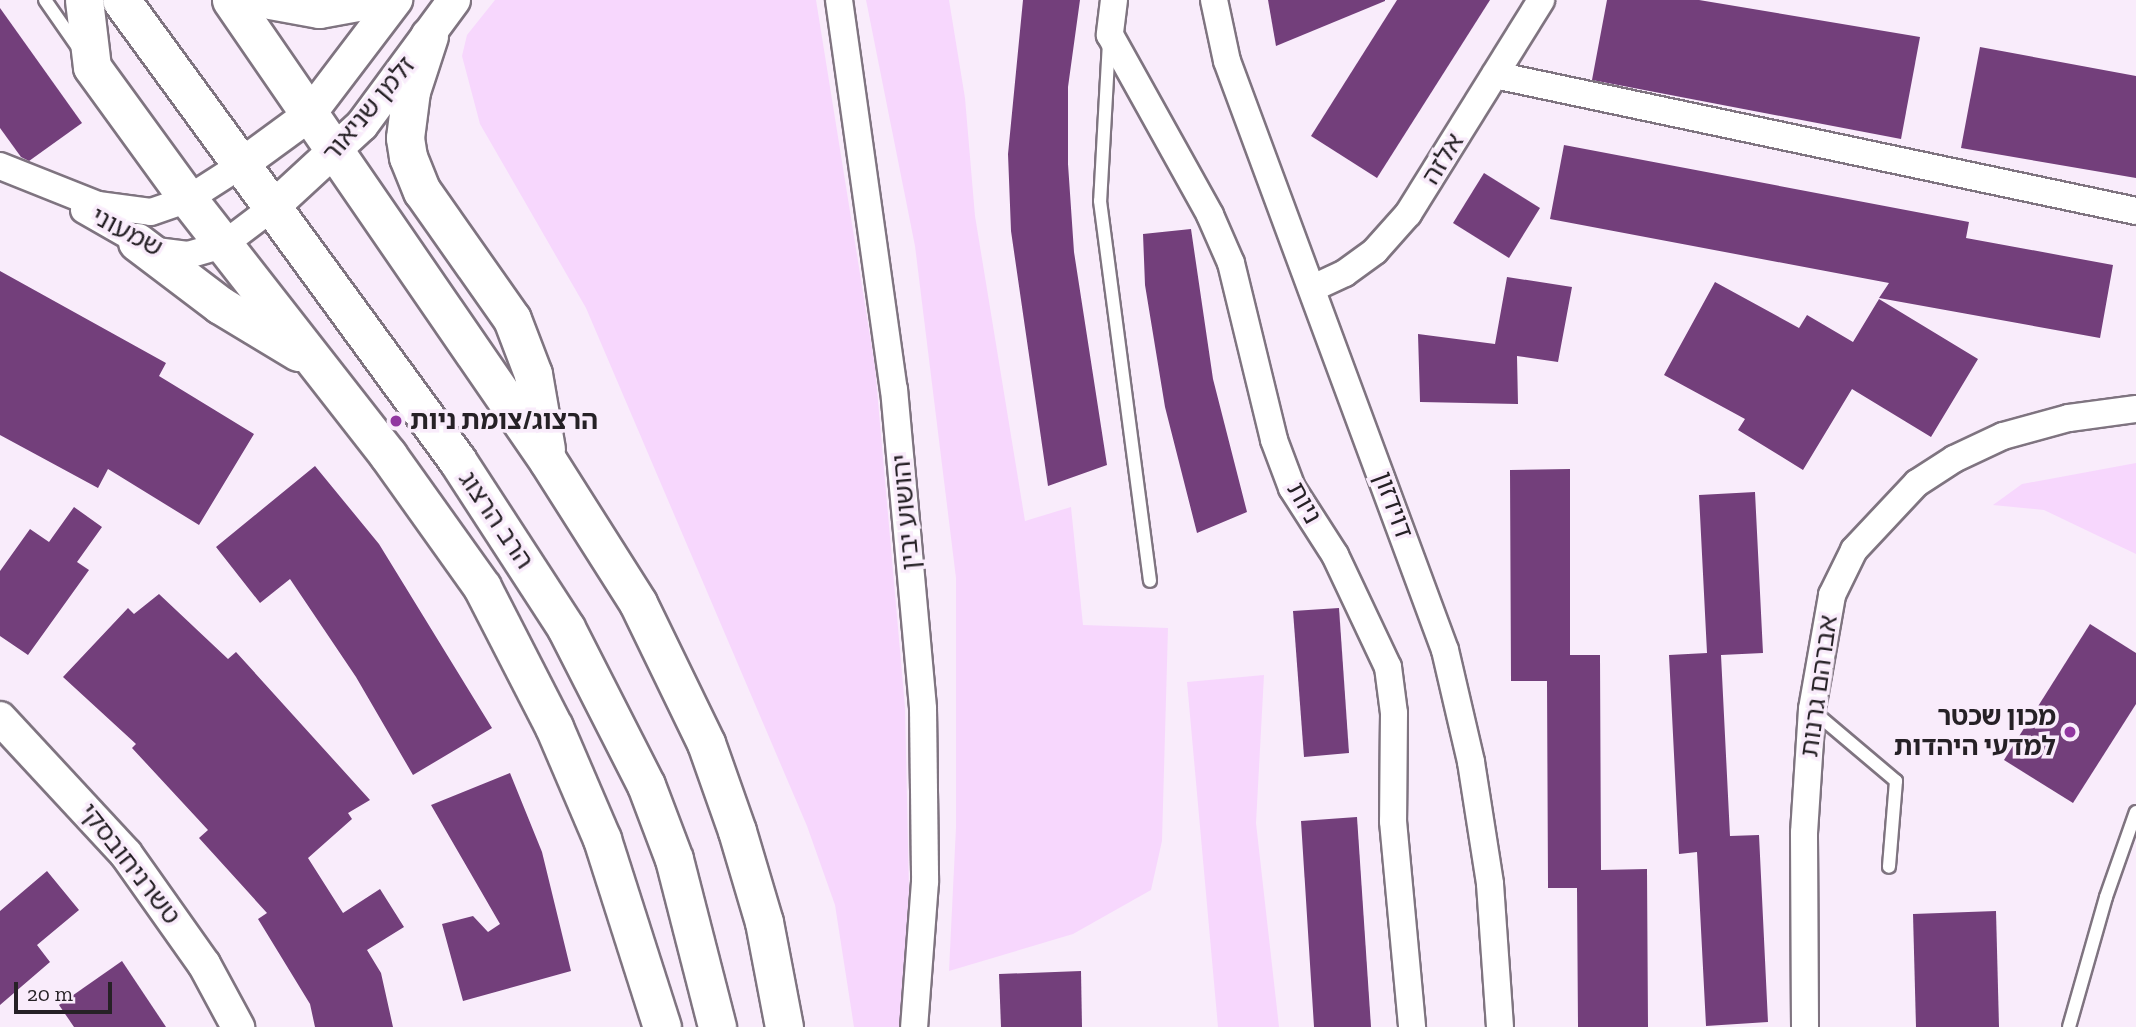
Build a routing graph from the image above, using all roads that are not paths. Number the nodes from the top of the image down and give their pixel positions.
1 (45, 0) edge
2 (84, 0) edge
3 (121, 0) edge
4 (231, 0) edge
5 (270, 0) edge
6 (368, 0) edge
7 (396, 0) edge
8 (454, 0) edge
9 (839, 0) edge
10 (1114, 0) edge
11 (1214, 0) edge
12 (1541, 0) edge
13 (1110, 35) junction
14 (429, 36) junction
15 (92, 67) junction
16 (1495, 75) junction
17 (308, 116) junction
18 (335, 154) junction
19 (241, 165) junction
20 (0, 166) edge
21 (57, 191) junction
22 (188, 199) junction
23 (272, 208) junction
24 (2136, 211) edge
25 (137, 242) junction
26 (223, 245) junction
27 (1313, 288) junction
28 (314, 361) junction
29 (2136, 409) edge
30 (548, 461) junction
31 (1150, 581) dead end
32 (1812, 709) junction
33 (0, 718) edge
34 (2136, 812) edge
35 (1889, 867) dead end
36 (238, 1027) edge
37 (662, 1027) edge
38 (718, 1027) edge
39 (784, 1027) edge
40 (914, 1027) edge
41 (1412, 1027) edge
42 (1500, 1027) edge
43 (1805, 1027) edge
44 (2069, 1027) edge

1 - 15 lane
2 - 15 main road
3 - 19 main road, הרב הרצוג
4 - 17 main road
5 - 6 main road
7 - 17 street, זלמן שניאור
8 - 14 street, זלמן שניאור
9 - 40 street, יהושוע יבין
10 - 13 street
11 - 27 street, דוידזון
12 - 16 street, אלזה
13 - 31 lane
13 - 41 street, ניות
14 - 18 street, זלמן שניאור
14 - 30 main road
15 - 22 main road
16 - 24 street
16 - 27 street, אלזה
17 - 18 main road
17 - 19 street, זלמן שניאור
18 - 23 street, זלמן שניאור
18 - 30 main road
19 - 22 street, שמעוני
19 - 23 main road, הרב הרצוג
20 - 21 street, שמעוני
21 - 22 street, שמעוני
21 - 25 street, שמעוני
22 - 26 main road
23 - 26 street, שמעוני
23 - 38 main road, הרב הרצוג
25 - 26 street, שמעוני
25 - 28 main road
26 - 28 main road
27 - 42 street, דוידזון
28 - 37 main road
29 - 32 street, אברהם גרנות
30 - 39 main road
32 - 35 lane
32 - 43 street, אברהם גרנות
33 - 36 street, טשרניחובסקי
34 - 44 lane

